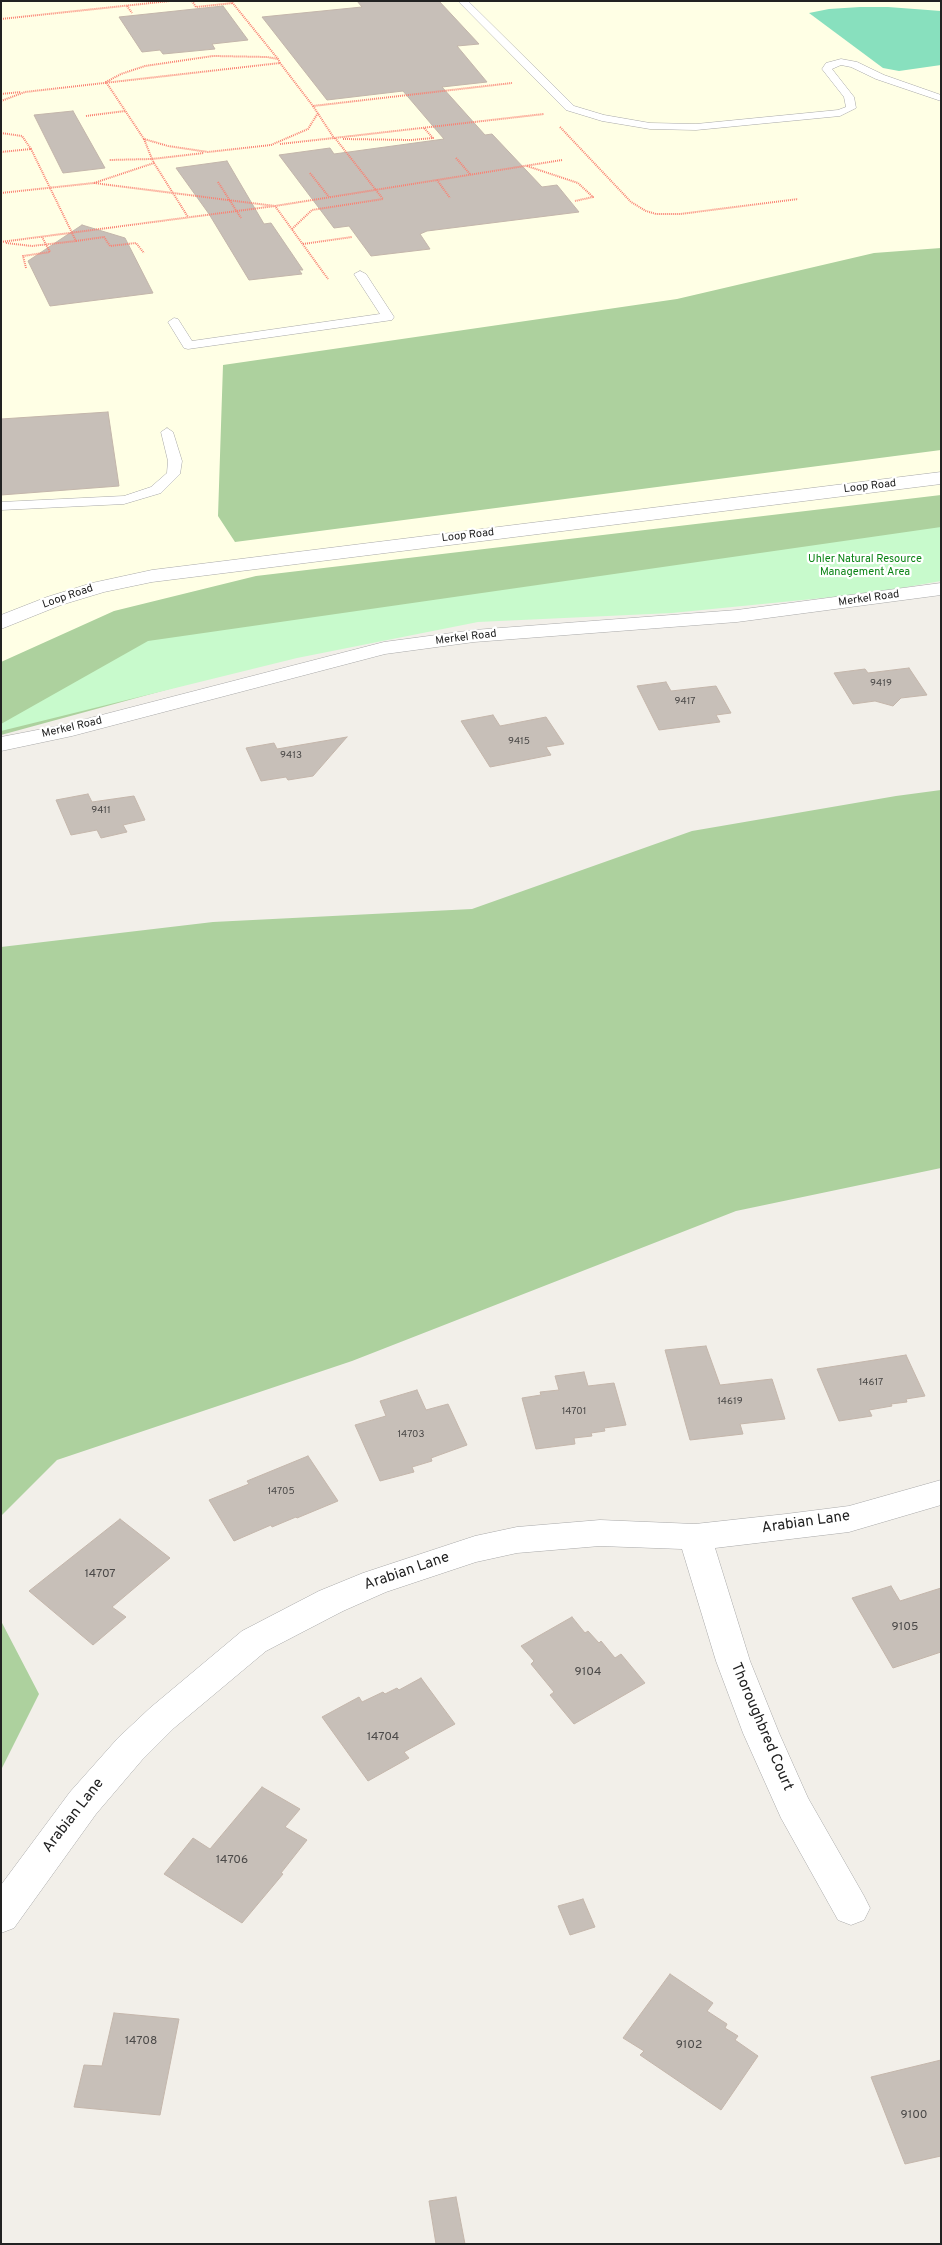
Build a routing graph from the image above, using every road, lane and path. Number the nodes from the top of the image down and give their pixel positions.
1 (170, 1) edge
2 (192, 1) edge
3 (462, 1) edge
4 (232, 2) edge
5 (128, 6) junction
6 (132, 13) dead end
7 (1, 18) edge
8 (278, 59) junction
9 (280, 63) junction
10 (106, 82) junction
11 (516, 82) dead end
12 (25, 92) junction
13 (2, 94) edge
14 (941, 98) edge
15 (1, 101) edge
16 (313, 106) junction
17 (541, 108) dead end
18 (577, 110) junction
19 (125, 111) junction
20 (318, 113) junction
21 (547, 114) junction
22 (86, 116) dead end
23 (423, 128) junction
24 (1, 133) edge
25 (334, 138) junction
26 (144, 139) junction
27 (272, 145) junction
28 (32, 149) junction
29 (1, 152) edge
30 (208, 152) junction
31 (456, 158) dead end
32 (109, 160) dead end
33 (152, 160) junction
34 (562, 160) dead end
35 (154, 163) junction
36 (527, 165) junction
37 (310, 173) dead end
38 (470, 174) junction
39 (437, 180) junction
40 (218, 182) dead end
41 (94, 183) junction
42 (50, 188) junction
43 (376, 190) junction
44 (172, 193) junction
45 (1, 194) edge
46 (329, 197) junction
47 (450, 198) dead end
48 (798, 199) dead end
49 (229, 200) junction
50 (575, 201) dead end
51 (275, 206) junction
52 (236, 211) junction
53 (189, 218) junction
54 (241, 218) dead end
55 (292, 229) junction
56 (72, 233) junction
57 (42, 237) junction
58 (352, 238) dead end
59 (76, 240) junction
60 (3, 242) edge
61 (303, 244) junction
62 (47, 245) junction
63 (144, 253) dead end
64 (26, 268) dead end
65 (360, 274) dead end
66 (328, 279) dead end
67 (174, 322) dead end
68 (167, 432) dead end
69 (941, 478) edge
70 (1, 506) edge
71 (941, 589) edge
72 (1, 623) edge
73 (1, 744) edge
74 (941, 1492) edge
75 (695, 1536) junction
76 (851, 1908) dead end
77 (1, 1916) edge

1 - 5 path
2 - 4 path
3 - 18 lane
4 - 8 path
5 - 6 path
5 - 7 path
8 - 9 path
8 - 10 path
9 - 10 path
9 - 16 path
10 - 12 path
10 - 19 path
11 - 16 path
12 - 13 path
12 - 15 path
14 - 18 lane
16 - 20 path
17 - 21 path
18 - 21 path
19 - 22 path
19 - 26 path
20 - 25 path
20 - 27 path
21 - 23 path
21 - 48 path
23 - 25 path
23 - 25 path
24 - 28 path
25 - 27 path
25 - 43 path
26 - 30 path
26 - 33 path
27 - 30 path
28 - 29 path
28 - 42 path
30 - 33 path
31 - 38 path
32 - 33 path
33 - 35 path
34 - 36 path
35 - 41 path
35 - 44 path
36 - 38 path
36 - 50 path
37 - 46 path
38 - 39 path
39 - 43 path
39 - 47 path
40 - 49 path
41 - 42 path
41 - 44 path
42 - 45 path
42 - 56 path
43 - 46 path
43 - 55 path
44 - 49 path
44 - 53 path
46 - 51 path
49 - 51 path
49 - 52 path
51 - 52 path
51 - 55 path
52 - 53 path
52 - 54 path
53 - 56 path
55 - 61 path
56 - 57 path
56 - 59 path
57 - 60 path
57 - 62 path
58 - 61 path
59 - 62 path
59 - 63 path
60 - 62 path
61 - 66 path
62 - 64 path
65 - 67 lane
68 - 70 lane
69 - 72 street, Loop Road
71 - 73 street, Merkel Road
74 - 75 street, Arabian Lane
75 - 76 street, Thoroughbred Court
75 - 77 street, Arabian Lane

